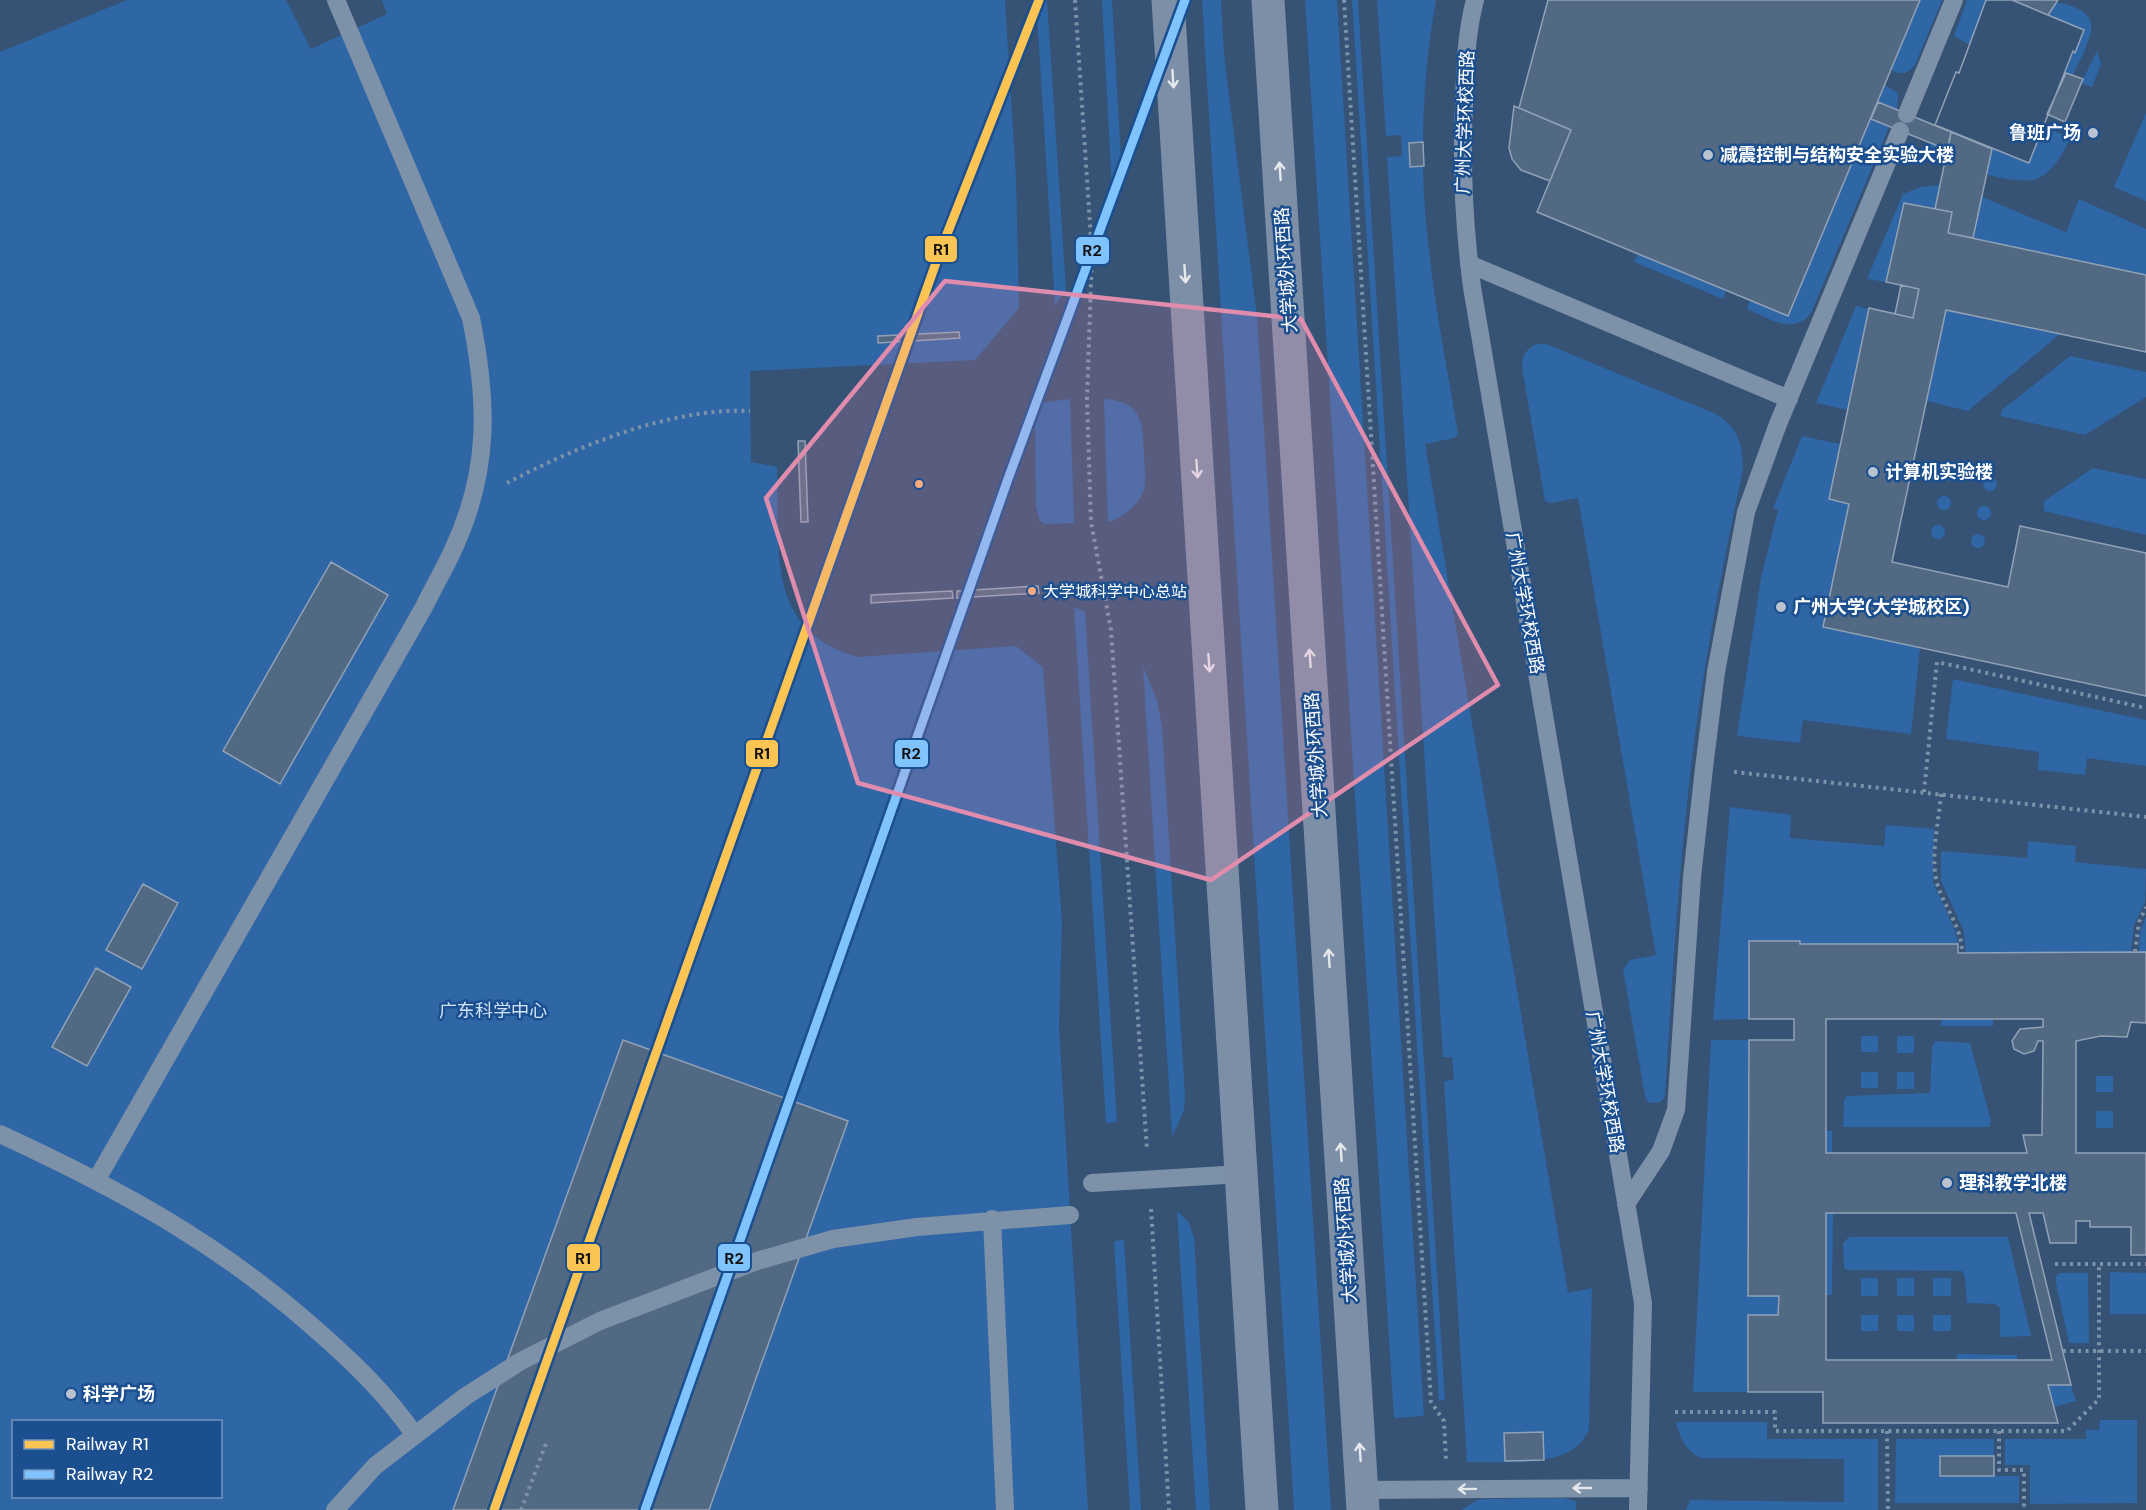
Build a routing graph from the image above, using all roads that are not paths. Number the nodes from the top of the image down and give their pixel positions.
1 (336, 0) edge
2 (1168, 0) edge
3 (1268, 0) edge
4 (1475, 0) edge
5 (1954, 0) edge
6 (1907, 114) dead end
7 (1900, 131) dead end
8 (1469, 264) junction
9 (1789, 399) junction
10 (0, 1134) edge
11 (1241, 1174) junction
12 (97, 1179) junction
13 (1092, 1183) dead end
14 (1626, 1204) junction
15 (1070, 1215) dead end
16 (992, 1220) junction
17 (414, 1434) junction
18 (1638, 1488) junction
19 (1363, 1500) edge
20 (335, 1510) edge
21 (1005, 1510) edge
22 (1262, 1510) edge
23 (1638, 1510) edge

1 - 12 lane
2 -> 11 main road
19 -> 3 main road, 大学城外环西路
4 - 8 lane, 广州大学环校西路
5 - 6 lane
7 - 9 lane, 广州大学环校西路
8 - 9 lane
8 - 14 lane, 广州大学环校西路
9 - 14 lane, 广州大学环校西路
10 - 12 lane
11 - 13 lane
11 - 22 main road
12 - 17 lane
14 - 18 lane, 广州大学环校西路
15 - 16 lane
16 - 17 lane
16 - 21 lane
17 - 20 lane
18 -> 19 lane
18 - 23 lane, 广州大学环校西路

